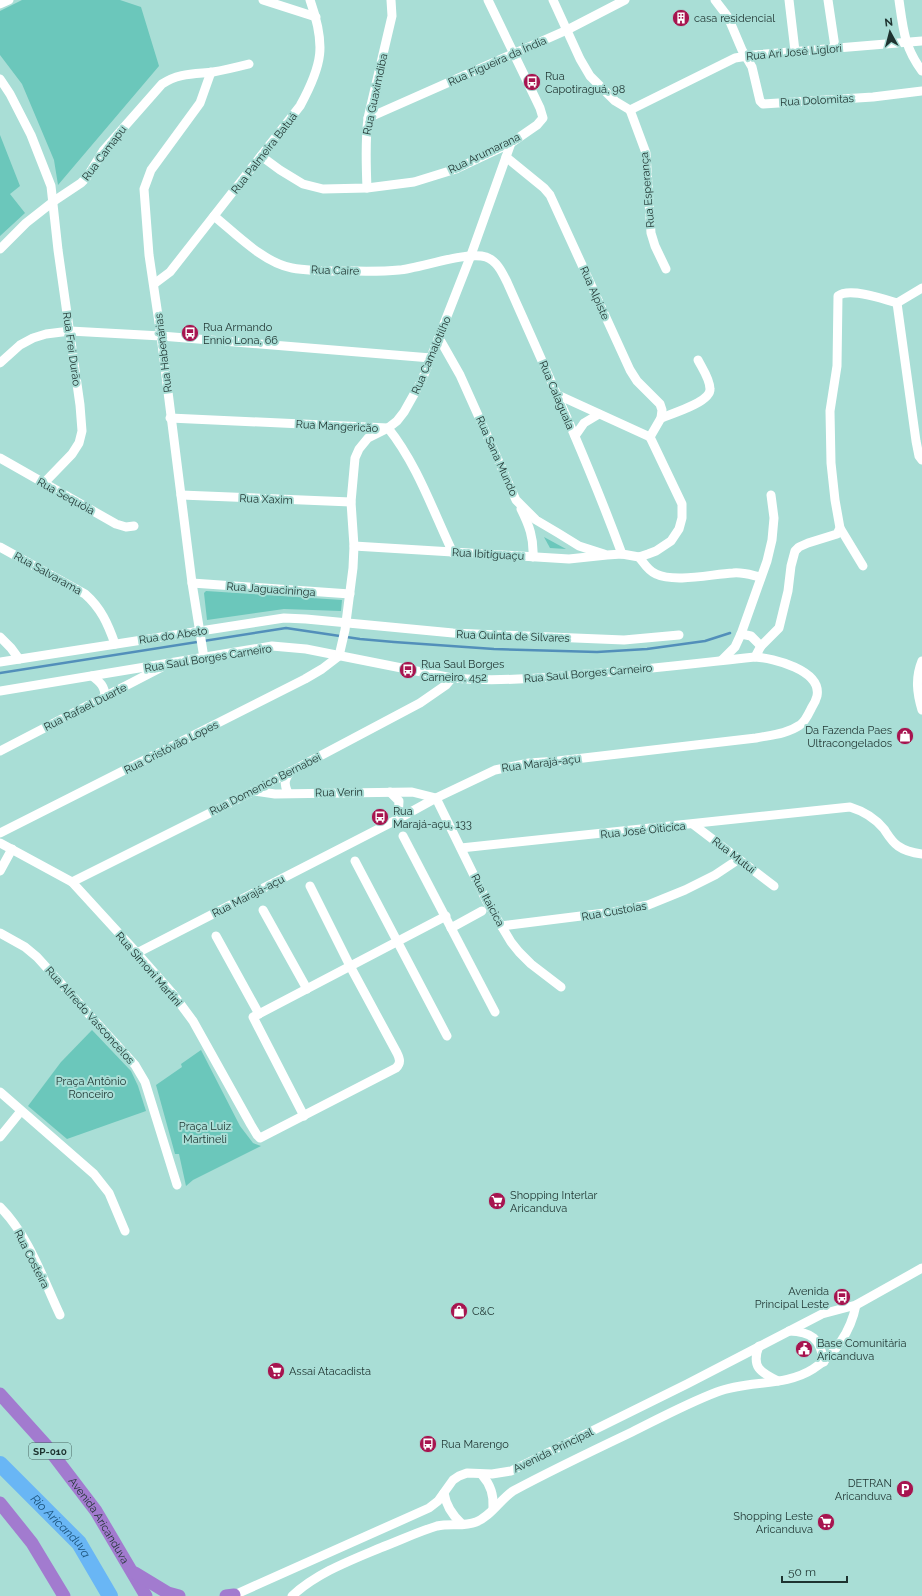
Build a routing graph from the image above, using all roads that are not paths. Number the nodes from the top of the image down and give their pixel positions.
1 (9, 0) edge
2 (263, 0) edge
3 (310, 0) edge
4 (391, 0) edge
5 (488, 0) edge
6 (553, 0) edge
7 (625, 0) edge
8 (715, 0) edge
9 (789, 0) edge
10 (828, 0) edge
11 (899, 0) edge
12 (0, 4) edge
13 (316, 17) junction
14 (567, 30) junction
15 (922, 40) edge
16 (905, 42) junction
17 (835, 47) junction
18 (795, 51) junction
19 (513, 54) junction
20 (745, 56) junction
21 (249, 64) dead end
22 (922, 71) edge
23 (211, 72) junction
24 (0, 79) edge
25 (922, 91) edge
26 (630, 110) junction
27 (368, 118) junction
28 (511, 143) junction
29 (261, 156) junction
30 (506, 157) junction
31 (367, 188) junction
32 (54, 201) junction
33 (214, 216) junction
34 (0, 249) edge
35 (472, 255) junction
36 (666, 269) dead end
37 (154, 284) junction
38 (922, 288) edge
39 (897, 303) junction
40 (70, 331) junction
41 (161, 336) junction
42 (439, 338) junction
43 (431, 358) junction
44 (698, 360) dead end
45 (0, 363) edge
46 (558, 395) junction
47 (599, 414) junction
48 (170, 418) junction
49 (661, 418) junction
50 (388, 428) junction
51 (575, 436) junction
52 (650, 437) junction
53 (0, 458) edge
54 (922, 460) edge
55 (44, 483) junction
56 (181, 495) junction
57 (771, 495) dead end
58 (516, 500) junction
59 (351, 502) junction
60 (134, 526) dead end
61 (840, 528) junction
62 (354, 546) junction
63 (0, 548) edge
64 (453, 553) junction
65 (622, 554) junction
66 (607, 555) junction
67 (533, 557) junction
68 (639, 557) junction
69 (863, 566) dead end
70 (760, 577) junction
71 (192, 584) junction
72 (350, 594) junction
73 (346, 626) junction
74 (200, 634) junction
75 (680, 634) dead end
76 (741, 634) junction
77 (0, 637) edge
78 (115, 644) junction
79 (761, 646) junction
80 (340, 653) junction
81 (203, 655) junction
82 (755, 657) junction
83 (19, 659) junction
84 (722, 660) junction
85 (922, 661) edge
86 (0, 662) edge
87 (170, 663) junction
88 (92, 676) junction
89 (452, 678) junction
90 (0, 691) edge
91 (105, 697) junction
92 (922, 710) edge
93 (0, 751) edge
94 (290, 772) junction
95 (254, 791) junction
96 (390, 792) junction
97 (288, 793) junction
98 (436, 798) junction
99 (398, 819) junction
100 (694, 824) junction
101 (0, 833) edge
102 (403, 836) dead end
103 (0, 843) edge
104 (461, 848) junction
105 (12, 850) junction
106 (922, 854) edge
107 (739, 859) junction
108 (355, 861) dead end
109 (0, 871) edge
110 (72, 882) junction
111 (310, 886) dead end
112 (774, 886) dead end
113 (263, 910) dead end
114 (482, 911) dead end
115 (446, 916) junction
116 (501, 926) junction
117 (451, 928) junction
118 (0, 933) edge
119 (216, 936) dead end
120 (397, 941) junction
121 (137, 953) junction
122 (350, 966) junction
123 (561, 987) dead end
124 (307, 989) junction
125 (495, 1012) dead end
126 (259, 1014) junction
127 (447, 1036) dead end
128 (0, 1092) edge
129 (21, 1111) junction
130 (304, 1116) junction
131 (0, 1137) edge
132 (176, 1185) dead end
133 (0, 1208) edge
134 (125, 1231) dead end
135 (922, 1268) edge
136 (856, 1305) junction
137 (60, 1315) dead end
138 (787, 1331) junction
139 (759, 1346) junction
140 (824, 1362) junction
141 (778, 1381) junction
142 (0, 1394) edge
143 (482, 1475) junction
144 (444, 1493) junction
145 (0, 1503) edge
146 (493, 1508) junction
147 (462, 1524) junction
148 (132, 1571) junction
149 (64, 1596) edge
150 (146, 1596) edge
151 (179, 1596) edge
152 (232, 1596) edge
153 (292, 1596) edge

1 - 12 street
2 - 13 street
3 - 13 street, Rua Palmeira Batuá
4 - 27 street, Rua Guaximdiba
5 - 19 street
6 - 14 street
7 - 14 street, Rua Figueira da Índia
8 - 20 street
9 - 18 street
10 - 17 street
11 - 16 street
13 - 29 street, Rua Palmeira Batuá
14 - 19 street, Rua Figueira da Índia
14 - 26 street
15 - 16 street, Rua Ari José Liglori
16 - 17 street, Rua Ari José Liglori
16 - 22 street
17 - 18 street, Rua Ari José Liglori
18 - 20 street, Rua Ari José Liglori
19 - 27 street, Rua Figueira da Índia
19 - 28 street, Rua Arumarana
20 - 25 street, Rua Dolomitas
20 - 26 street, Rua Ari José Liglori
21 - 23 street, Rua Camapu
23 - 32 street, Rua Camapu
23 - 37 street, Rua Habenárias
24 - 32 street
26 - 36 street, Rua Esperança
27 - 31 street, Rua Guaximdiba
28 - 30 street, Rua Camalotilho
28 - 31 street, Rua Arumarana
29 - 31 street, Rua Arumarana
29 - 33 street, Rua Palmeira Batuá
30 - 35 street, Rua Camalotilho
30 - 49 street, Rua Alpiste
32 - 34 street, Rua Camapu
32 - 40 street, Rua Frei Durão
33 - 35 street, Rua Caire
33 - 37 street, Rua Palmeira Batuá
35 - 42 street, Rua Camalotilho
35 - 46 street, Rua Calaguala
37 - 41 street, Rua Habenárias
38 - 39 street
39 - 54 street
39 - 61 street
40 - 41 street
40 - 45 street
40 - 55 street, Rua Frei Durão
41 - 43 street
41 - 48 street, Rua Habenárias
42 - 43 street, Rua Camalotilho
42 - 58 street, Rua Sana Mundo
43 - 50 street, Rua Camalotilho
44 - 49 street
46 - 47 street
46 - 51 street, Rua Calaguala
47 - 51 street
47 - 52 street
48 - 50 street, Rua Mangericão
48 - 56 street, Rua Habenárias
49 - 52 street
50 - 59 street, Rua Camalotilho
50 - 64 street, Rua Mangericão
51 - 65 street, Rua Calaguala
52 - 68 street
53 - 55 street, Rua Sequóia
55 - 60 street, Rua Sequóia
56 - 59 street, Rua Xaxim
56 - 71 street, Rua Habenárias
57 - 70 street
58 - 66 street, Rua Sana Mundo
58 - 67 street
59 - 62 street, Rua Camalotilho
61 - 69 street
61 - 79 street
62 - 64 street, Rua Ibitiguaçu
62 - 72 street, Rua Camalotilho
63 - 78 street, Rua Salvarama
64 - 67 street, Rua Ibitiguaçu
65 - 66 street, Rua Ibitiguaçu
65 - 68 street
66 - 67 street, Rua Ibitiguaçu
68 - 70 street
70 - 76 street
71 - 72 street, Rua Jaguacininga
71 - 74 street, Rua Habenárias
72 - 73 street, Rua Camalotilho
73 - 74 street, Rua do Abeto
73 - 75 street, Rua Quinta de Silvares
73 - 80 street, Rua Camalotilho
74 - 78 street, Rua do Abeto
74 - 81 street, Rua Habenárias
76 - 79 street
76 - 84 street
77 - 83 street
78 - 83 street, Rua do Abeto
79 - 82 street
80 - 81 street, Rua Saul Borges Carneiro
80 - 89 street, Rua Saul Borges Carneiro
80 - 101 street, Rua Cristóvão Lopes
81 - 87 street, Rua Saul Borges Carneiro
82 - 84 street, Rua Saul Borges Carneiro
82 - 98 street, Rua Marajá-açu
83 - 86 street, Rua do Abeto
84 - 89 street, Rua Saul Borges Carneiro
85 - 92 street
87 - 88 street, Rua Saul Borges Carneiro
87 - 91 street, Rua Rafael Duarte
88 - 90 street, Rua Saul Borges Carneiro
88 - 91 street
89 - 94 street, Rua Domenico Bernabei
91 - 93 street, Rua Rafael Duarte
94 - 95 street, Rua Domenico Bernabei
94 - 97 street
95 - 97 street, Rua Verin
95 - 110 street, Rua Domenico Bernabei
96 - 97 street, Rua Verin
96 - 98 street, Rua Verin
96 - 99 street
98 - 99 street, Rua Marajá-açu
98 - 104 street, Rua Itaicica
99 - 121 street, Rua Marajá-açu
100 - 104 street, Rua José Oiticica
100 - 106 street, Rua José Oiticica
100 - 107 street, Rua Mutui
102 - 115 street
103 - 105 street, Rua Simoni Martini
104 - 116 street, Rua Itaicica
105 - 109 street
105 - 110 street, Rua Simoni Martini
107 - 112 street, Rua Mutui
107 - 116 street, Rua Custoias
108 - 120 street
110 - 121 street, Rua Simoni Martini
111 - 122 street
113 - 124 street
114 - 117 street
115 - 117 street
115 - 120 street
116 - 123 street, Rua Itaicica
117 - 125 street
118 - 132 street, Rua Alfredo Vasconcelos
119 - 126 street
120 - 122 street
120 - 127 street
121 - 130 street, Rua Simoni Martini
122 - 124 street
122 - 130 street
124 - 126 street
126 - 130 street
128 - 129 street
129 - 131 street
129 - 134 street
133 - 137 street, Rua Costeira
135 - 136 street, Avenida Principal
136 - 138 street, Avenida Principal
136 - 140 street, Avenida Principal
138 - 139 street, Avenida Principal
138 - 140 street
139 - 141 street
139 - 143 street, Avenida Principal
140 - 141 street, Avenida Principal
141 - 146 street, Avenida Principal
142 - 148 highway, Avenida Aricanduva / SP-010
143 - 144 street, Avenida Principal
143 - 146 street
144 - 147 street
144 - 152 street, Avenida Principal
145 - 149 highway
146 - 147 street, Avenida Principal
147 - 153 street, Avenida Principal
148 - 150 highway, Avenida Aricanduva / SP-010
148 - 151 highway

